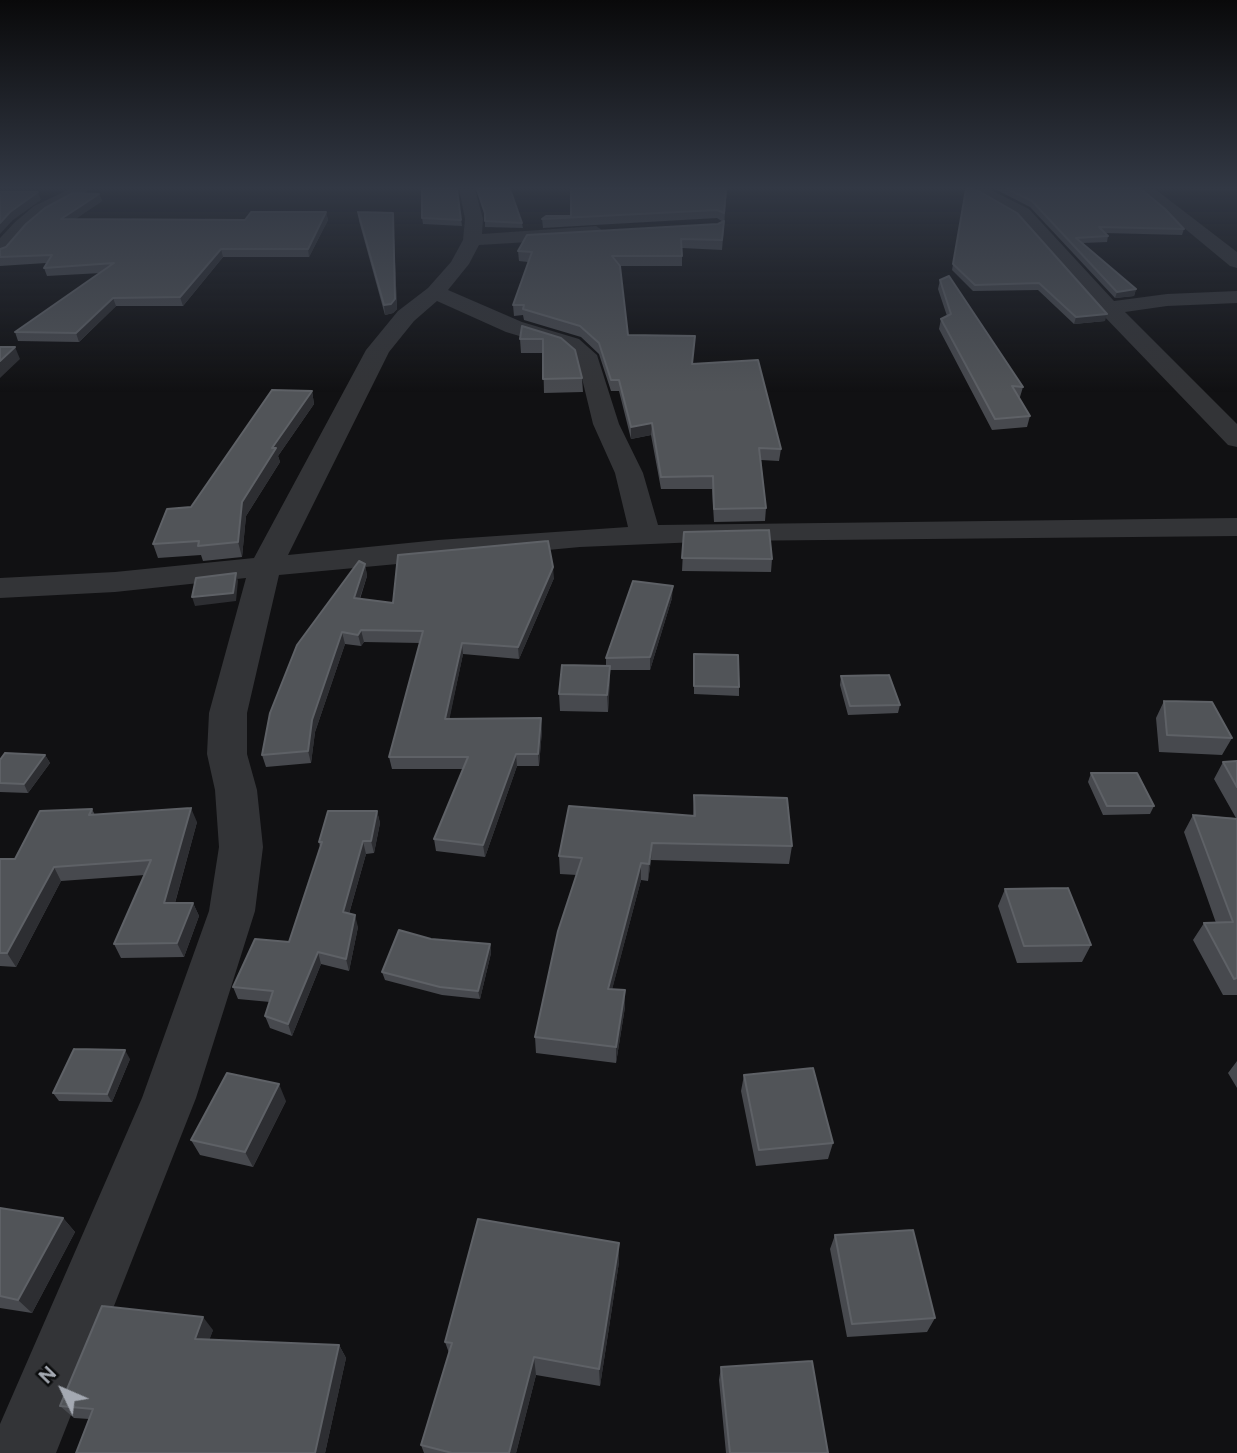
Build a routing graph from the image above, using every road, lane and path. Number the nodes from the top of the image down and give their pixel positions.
1 (463, 257) edge
2 (1062, 257) edge
3 (435, 292) junction
4 (1237, 297) edge
5 (1109, 308) junction
6 (1237, 439) edge
7 (1237, 527) edge
8 (646, 536) junction
9 (265, 568) junction
10 (0, 588) edge
11 (22, 1453) edge

1 - 3 street
2 - 5 street
3 - 8 street
3 - 9 street
4 - 5 street
5 - 6 street
7 - 8 street
8 - 9 street
9 - 10 street
9 - 11 street

